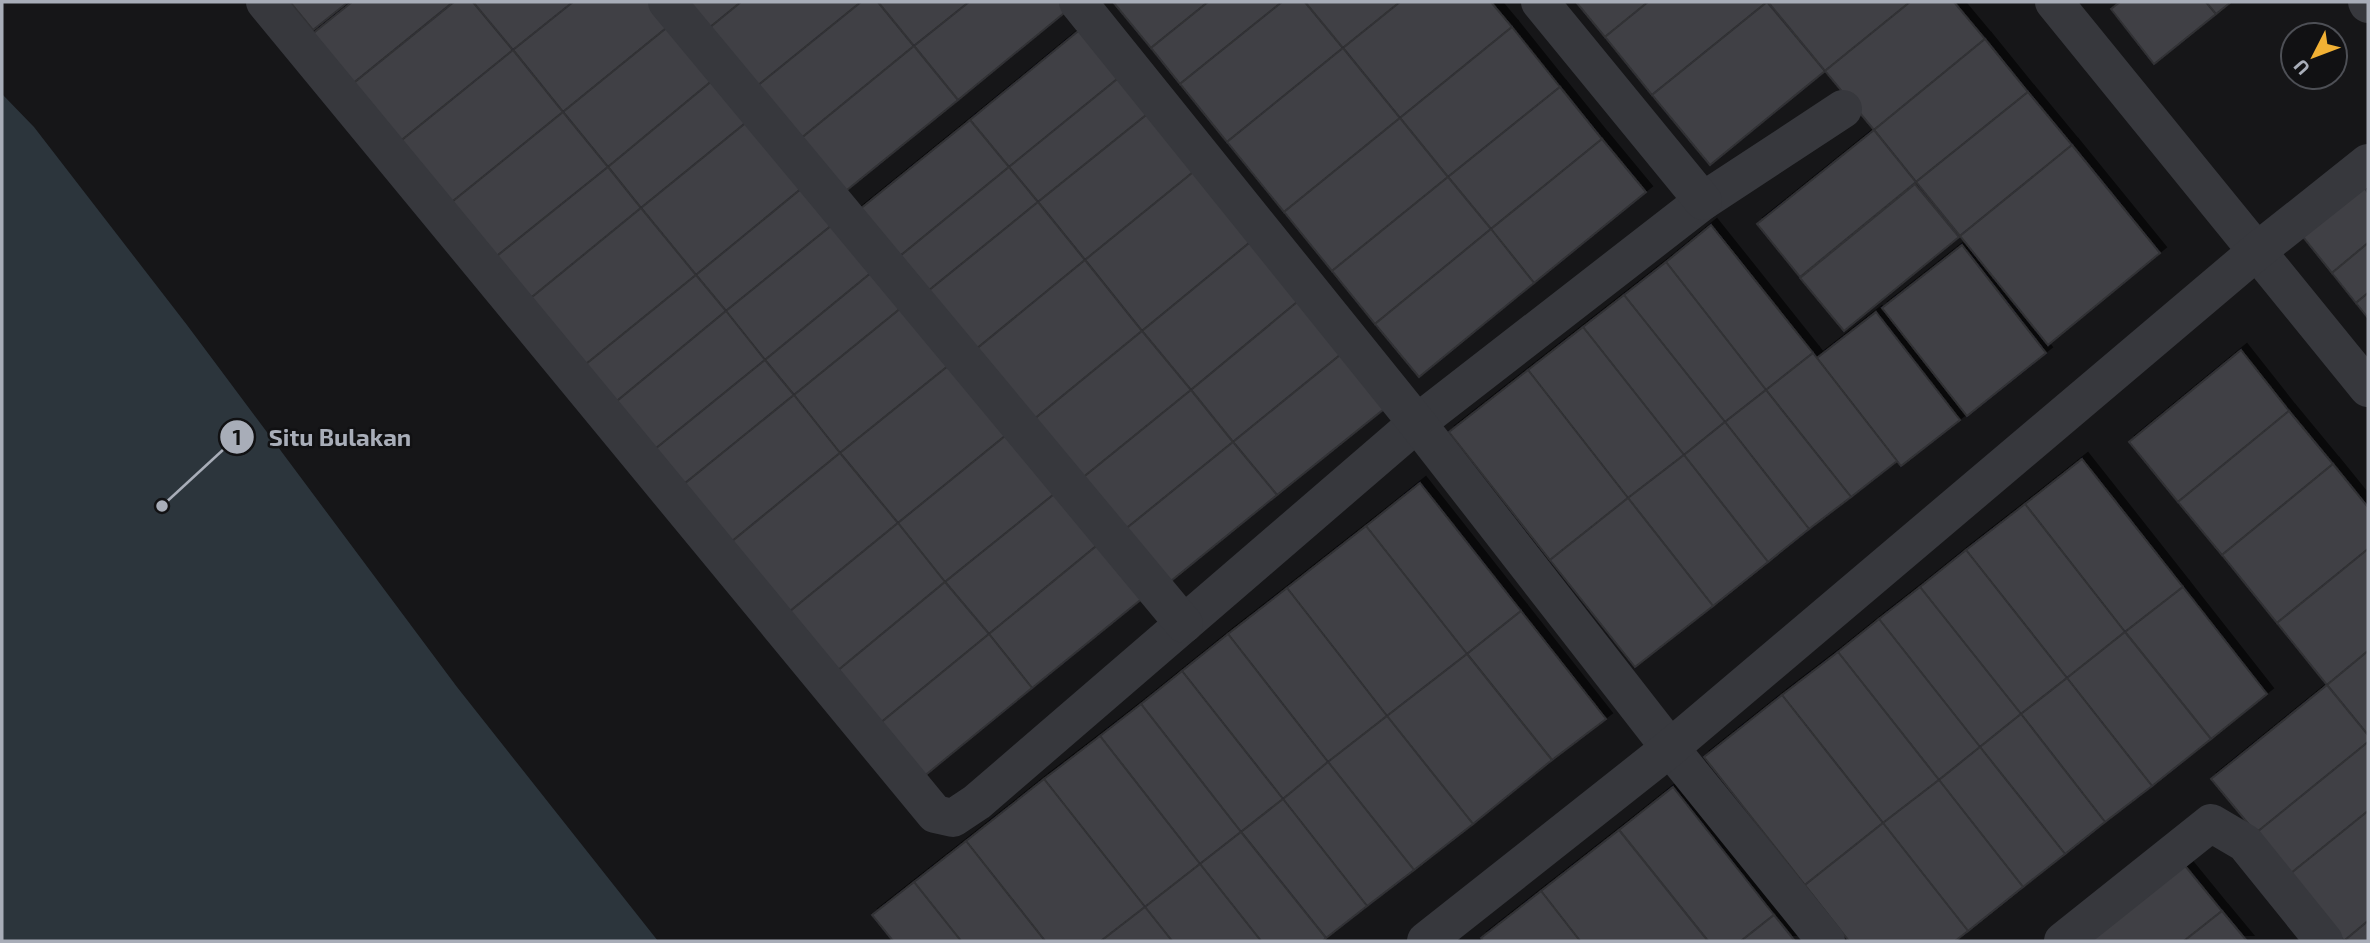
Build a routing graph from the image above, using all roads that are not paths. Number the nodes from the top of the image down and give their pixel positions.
1 (265, 2) edge
2 (667, 2) edge
3 (1078, 2) edge
4 (1540, 2) edge
5 (2054, 2) edge
6 (1843, 109) dead end
7 (2368, 163) edge
8 (1703, 201) junction
9 (2256, 253) junction
10 (2368, 388) edge
11 (1417, 423) junction
12 (1184, 624) junction
13 (1670, 748) junction
14 (1426, 941) edge
15 (1826, 941) edge
16 (2063, 941) edge
17 (2325, 941) edge

1 - 12 street
2 - 12 street
3 - 11 street
4 - 8 street
5 - 9 street
6 - 8 street
7 - 9 street
8 - 11 street
9 - 10 street
9 - 13 street
11 - 12 street
11 - 13 street
13 - 14 street
13 - 15 street
16 - 17 street

